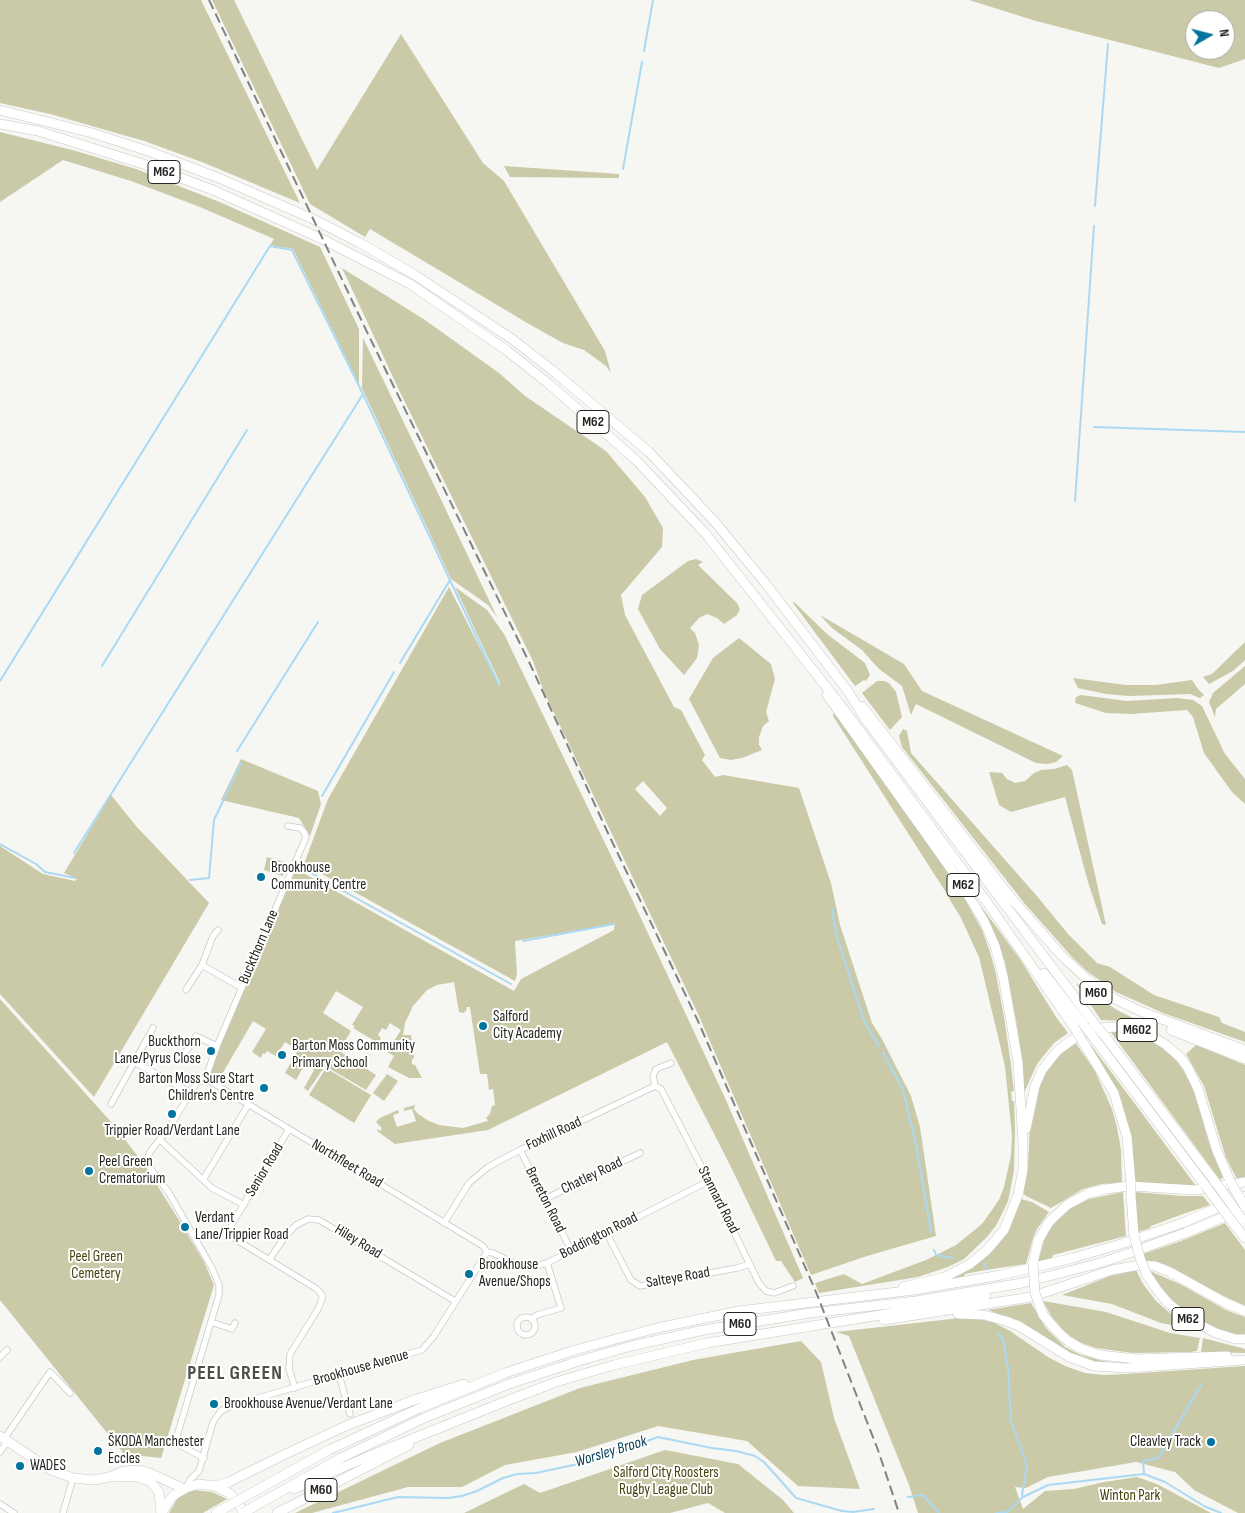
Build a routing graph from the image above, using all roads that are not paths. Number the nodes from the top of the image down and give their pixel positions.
1 (0, 110) edge
2 (0, 124) edge
3 (810, 667) junction
4 (847, 690) junction
5 (288, 826) dead end
6 (983, 875) junction
7 (989, 904) junction
8 (218, 930) dead end
9 (202, 965) junction
10 (242, 988) junction
11 (186, 990) dead end
12 (153, 1028) dead end
13 (217, 1046) junction
14 (1245, 1050) edge
15 (182, 1058) dead end
16 (1245, 1059) edge
17 (134, 1062) junction
18 (670, 1062) dead end
19 (204, 1080) junction
20 (655, 1086) junction
21 (190, 1092) junction
22 (111, 1104) dead end
23 (248, 1105) junction
24 (289, 1129) junction
25 (160, 1140) junction
26 (1023, 1142) junction
27 (520, 1150) junction
28 (640, 1153) dead end
29 (203, 1180) junction
30 (709, 1180) junction
31 (1245, 1182) edge
32 (1245, 1196) edge
33 (545, 1199) junction
34 (244, 1205) junction
35 (1245, 1207) edge
36 (1244, 1221) edge
37 (444, 1223) junction
38 (606, 1232) junction
39 (1245, 1238) edge
40 (571, 1250) junction
41 (487, 1252) junction
42 (269, 1260) junction
43 (547, 1263) junction
44 (750, 1264) junction
45 (1022, 1283) junction
46 (793, 1286) dead end
47 (878, 1294) junction
48 (455, 1301) junction
49 (1245, 1310) edge
50 (918, 1316) junction
51 (531, 1319) dead end
52 (211, 1322) junction
53 (235, 1323) dead end
54 (770, 1333) junction
55 (1245, 1340) edge
56 (7, 1350) dead end
57 (1245, 1356) edge
58 (0, 1357) edge
59 (1245, 1360) edge
60 (340, 1375) junction
61 (494, 1378) junction
62 (295, 1388) junction
63 (70, 1393) dead end
64 (350, 1414) dead end
65 (444, 1426) junction
66 (4, 1439) edge
67 (0, 1452) edge
68 (204, 1458) junction
69 (199, 1471) junction
70 (109, 1477) junction
71 (73, 1478) junction
72 (210, 1485) junction
73 (184, 1489) junction
74 (0, 1504) edge
75 (255, 1506) junction
76 (14, 1513) edge
77 (63, 1513) edge
78 (162, 1513) edge
79 (216, 1513) edge
80 (243, 1513) edge
81 (277, 1513) edge

1 - 4 highway, M62
2 - 3 highway, M62
3 - 7 highway, M62
3 - 26 highway, M62
4 - 6 highway, M62
4 - 14 highway, M62
5 - 10 street, Buckthorn Lane
6 - 16 highway, M60
6 - 36 highway, M602, bridge
7 - 39 highway, M602, bridge
7 - 55 highway, M62, bridge
8 - 9 street
9 - 10 street
9 - 11 street
10 - 13 street, Buckthorn Lane
12 - 17 street
13 - 15 street
13 - 19 street, Buckthorn Lane
17 - 21 street
17 - 22 street
18 - 20 street
19 - 21 street
19 - 23 street, Northfleet Road
20 - 27 street, Foxhill Road
20 - 30 street, Stannard Road
21 - 25 street
23 - 24 street, Northfleet Road
23 - 29 street
24 - 34 street, Senior Road
24 - 37 street, Northfleet Road
25 - 29 street
25 - 52 street
26 - 35 highway, M602, bridge
26 - 47 highway, M60
27 - 33 street, Brereton Road
27 - 37 street, Foxhill Road
28 - 33 street, Chatley Road
29 - 34 street
30 - 38 street, Boddington Road
30 - 44 street, Stannard Road
31 - 57 highway, bridge
32 - 47 highway, M60
33 - 40 street, Brereton Road
34 - 42 street, Senior Road
35 - 45 highway, M60
37 - 41 street, Northfleet Road
38 - 40 street, Boddington Road
38 - 44 street, Salteye Road
40 - 43 street, Boddington Road
41 - 43 street, Boddington Road
41 - 48 street, Brookhouse Avenue
42 - 48 street, Hiley Road
42 - 62 street, Senior Road
43 - 51 street
44 - 46 street, Stannard Road
45 - 54 highway, M60
45 - 75 highway, M60
47 - 61 highway, M60
48 - 60 street, Brookhouse Avenue
49 - 50 highway, M60
50 - 54 highway, M60
50 - 59 highway, M60
52 - 53 street
52 - 68 street
54 - 65 highway, M60
56 - 58 street
60 - 62 street, Brookhouse Avenue
60 - 64 street
61 - 72 highway
61 - 79 highway, M60, bridge
62 - 68 street, Brookhouse Avenue
63 - 66 street
65 - 75 highway
65 - 81 highway, M60
66 - 67 street
66 - 71 highway
68 - 69 street, Brookhouse Avenue
69 - 72 street
69 - 73 street, Brookhouse Avenue
70 - 71 highway
70 - 73 highway
70 - 78 highway
71 - 77 street
72 - 73 highway
72 - 80 highway
73 - 78 highway
74 - 76 street
75 - 80 highway, M60, bridge

